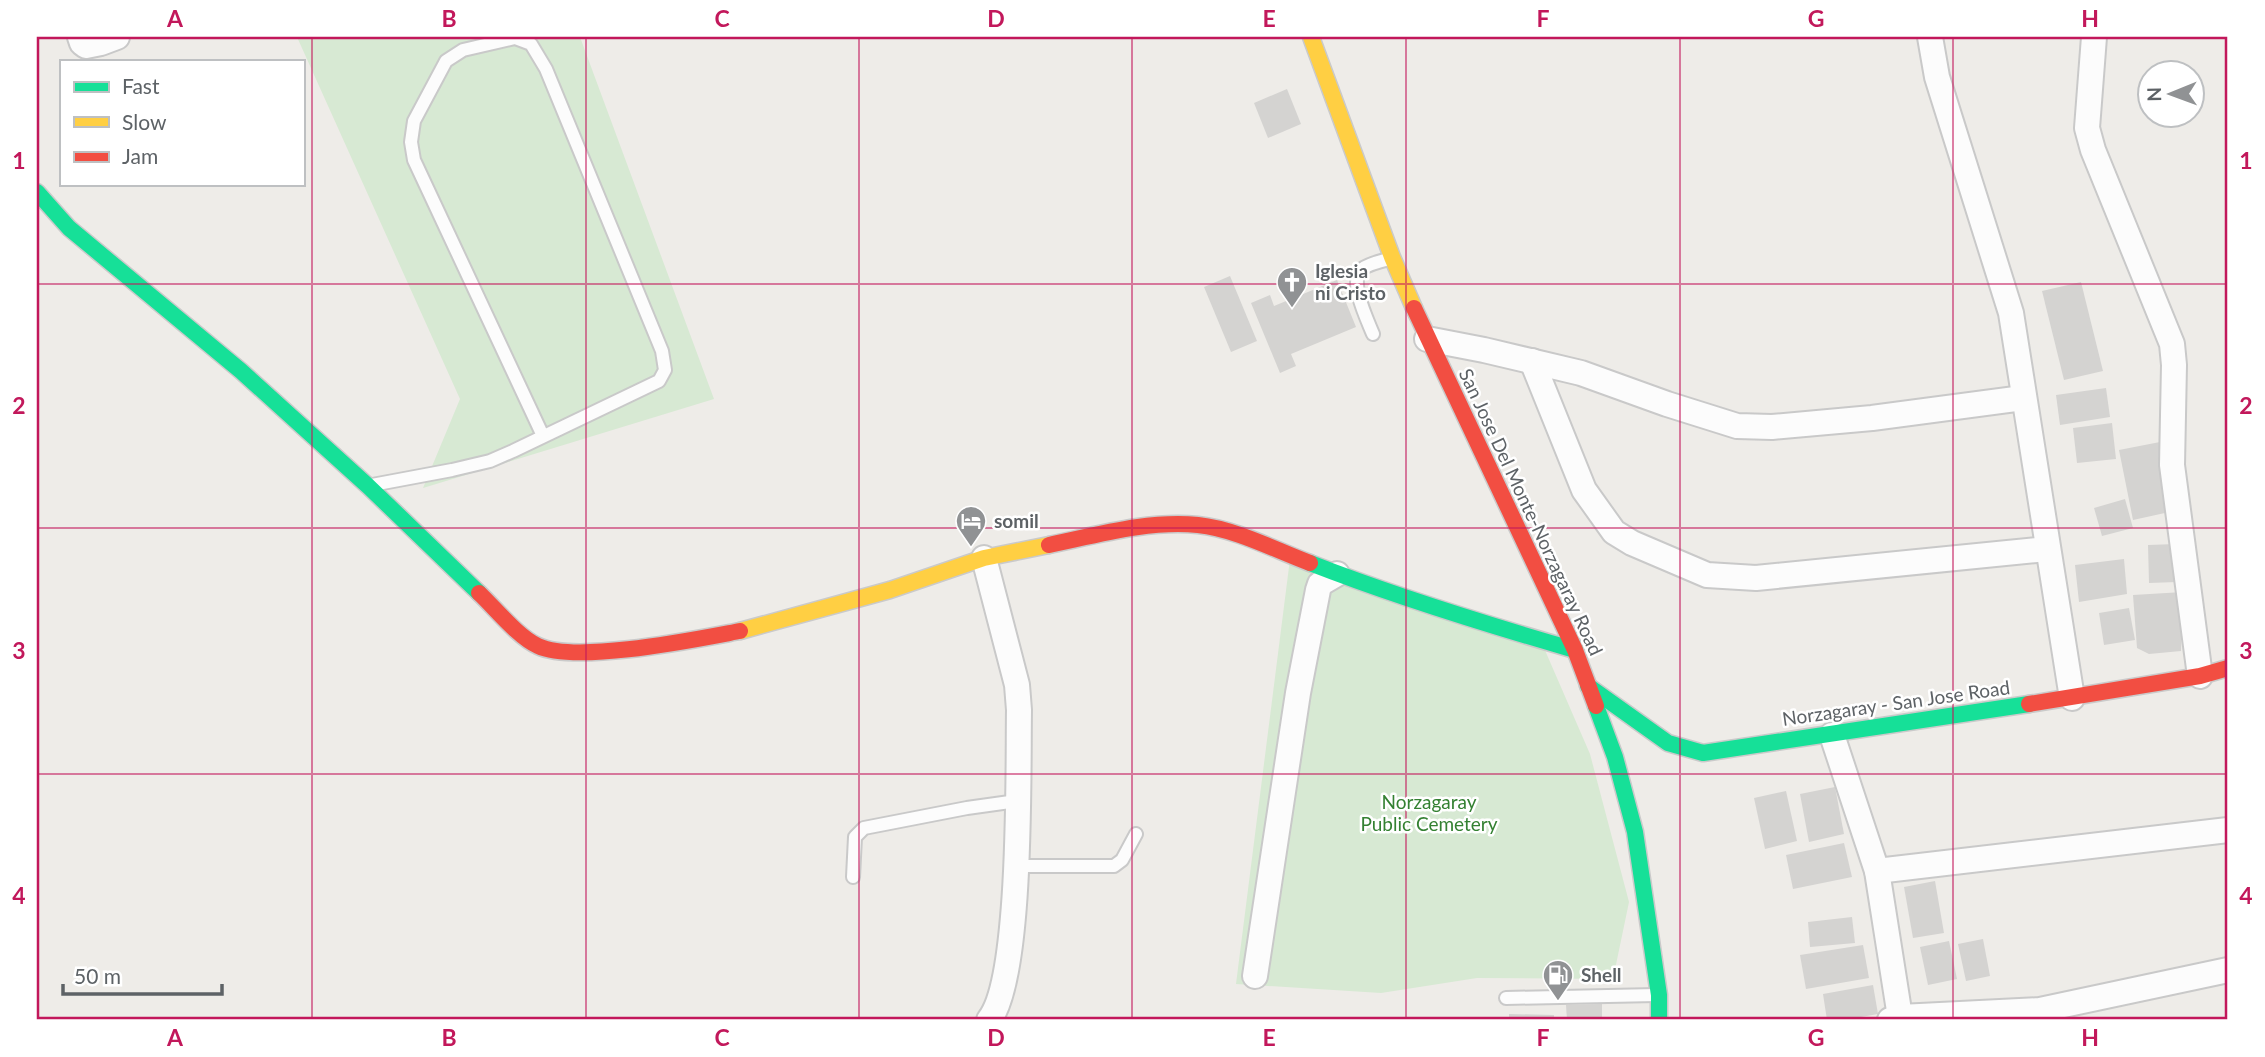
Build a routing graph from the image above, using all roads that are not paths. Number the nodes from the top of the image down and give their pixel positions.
1 (80, 37) edge
2 (117, 37) edge
3 (1311, 37) edge
4 (1930, 37) edge
5 (2095, 37) edge
6 (37, 192) edge
7 (1392, 257) junction
8 (1373, 334) dead end
9 (1427, 339) junction
10 (1532, 361) junction
11 (2023, 398) junction
12 (542, 436) junction
13 (368, 486) junction
14 (2047, 549) junction
15 (984, 558) junction
16 (1337, 574) junction
17 (1575, 650) junction
18 (2228, 668) edge
19 (2200, 676) junction
20 (1588, 686) junction
21 (2072, 698) junction
22 (1832, 735) junction
23 (1017, 801) junction
24 (2228, 830) edge
25 (1136, 834) dead end
26 (1015, 866) junction
27 (1877, 871) junction
28 (853, 877) dead end
29 (2228, 970) edge
30 (1255, 976) dead end
31 (1659, 995) junction
32 (1506, 998) dead end
33 (2043, 1015) edge
34 (1895, 1019) edge
35 (989, 1020) edge
36 (1659, 1020) edge

1 - 2 street
3 - 7 street, San Jose Del Monte-Norzagaray Road
4 - 11 street
5 - 19 street
6 - 13 street
7 - 8 lane
7 - 9 street, San Jose Del Monte-Norzagaray Road
9 - 10 street
9 - 17 street, San Jose Del Monte-Norzagaray Road
10 - 11 street
10 - 14 street
11 - 14 street
12 - 12 lane
12 - 13 lane
13 - 15 street
14 - 21 street
15 - 16 street
15 - 23 street
16 - 17 street
16 - 30 street
17 - 20 street, San Jose Del Monte-Norzagaray Road
18 - 19 street, Norzagaray - San Jose Road
19 - 21 street, Norzagaray - San Jose Road
20 - 22 street, Norzagaray - San Jose Road
20 - 31 street, San Jose Del Monte-Norzagaray Road
21 - 22 street, Norzagaray - San Jose Road
22 - 27 street
23 - 26 street
23 - 28 lane
24 - 27 street
25 - 26 lane
26 - 35 street
27 - 34 street
29 - 33 street
31 - 32 lane
31 - 36 street, San Jose Del Monte-Norzagaray Road
33 - 34 street

